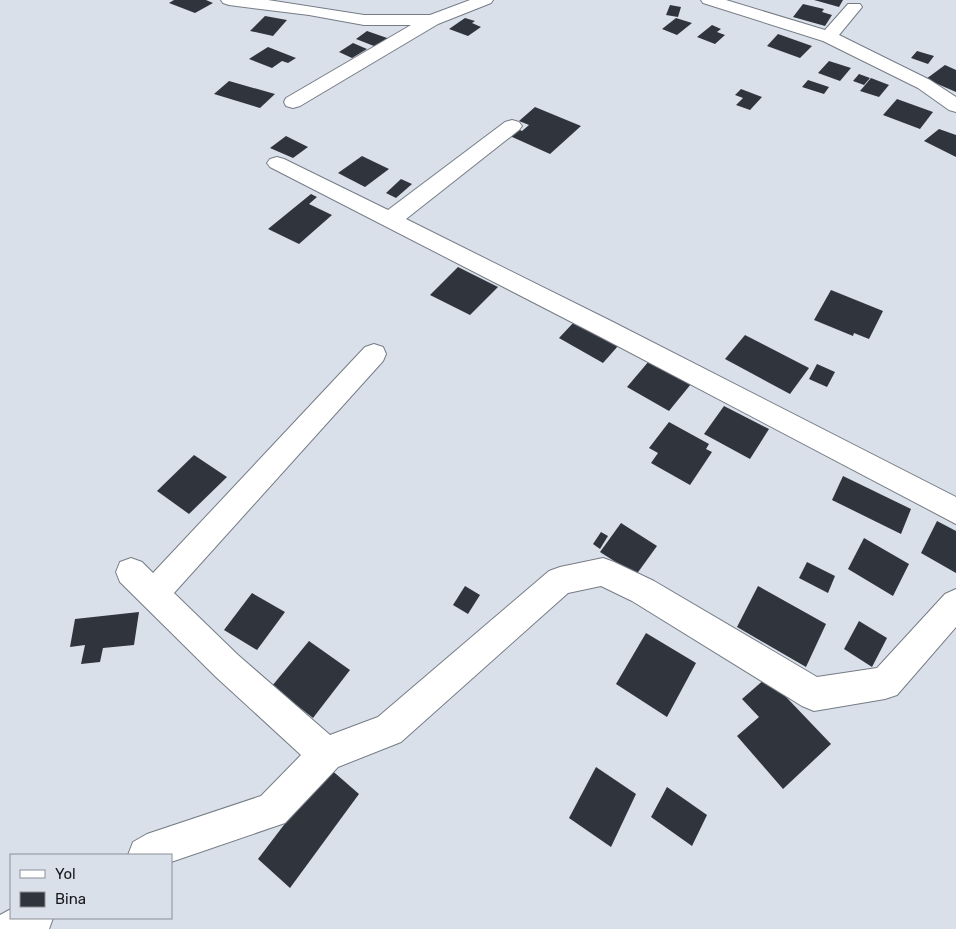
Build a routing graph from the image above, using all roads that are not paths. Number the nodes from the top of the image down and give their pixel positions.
1 (229, 0) edge
2 (485, 0) edge
3 (710, 0) edge
4 (854, 7) dead end
5 (432, 20) junction
6 (829, 37) junction
7 (293, 102) dead end
8 (956, 106) edge
9 (512, 126) dead end
10 (277, 163) dead end
11 (390, 220) junction
12 (374, 354) dead end
13 (956, 510) edge
14 (956, 604) edge
15 (326, 754) junction
16 (148, 854) edge
17 (32, 919) edge
18 (14, 929) edge

1 - 5 street
2 - 5 street
3 - 6 street
4 - 6 street
5 - 7 street
6 - 8 street
9 - 11 street
10 - 11 street
11 - 13 street
12 - 15 street
14 - 15 street
15 - 16 street
17 - 18 street

